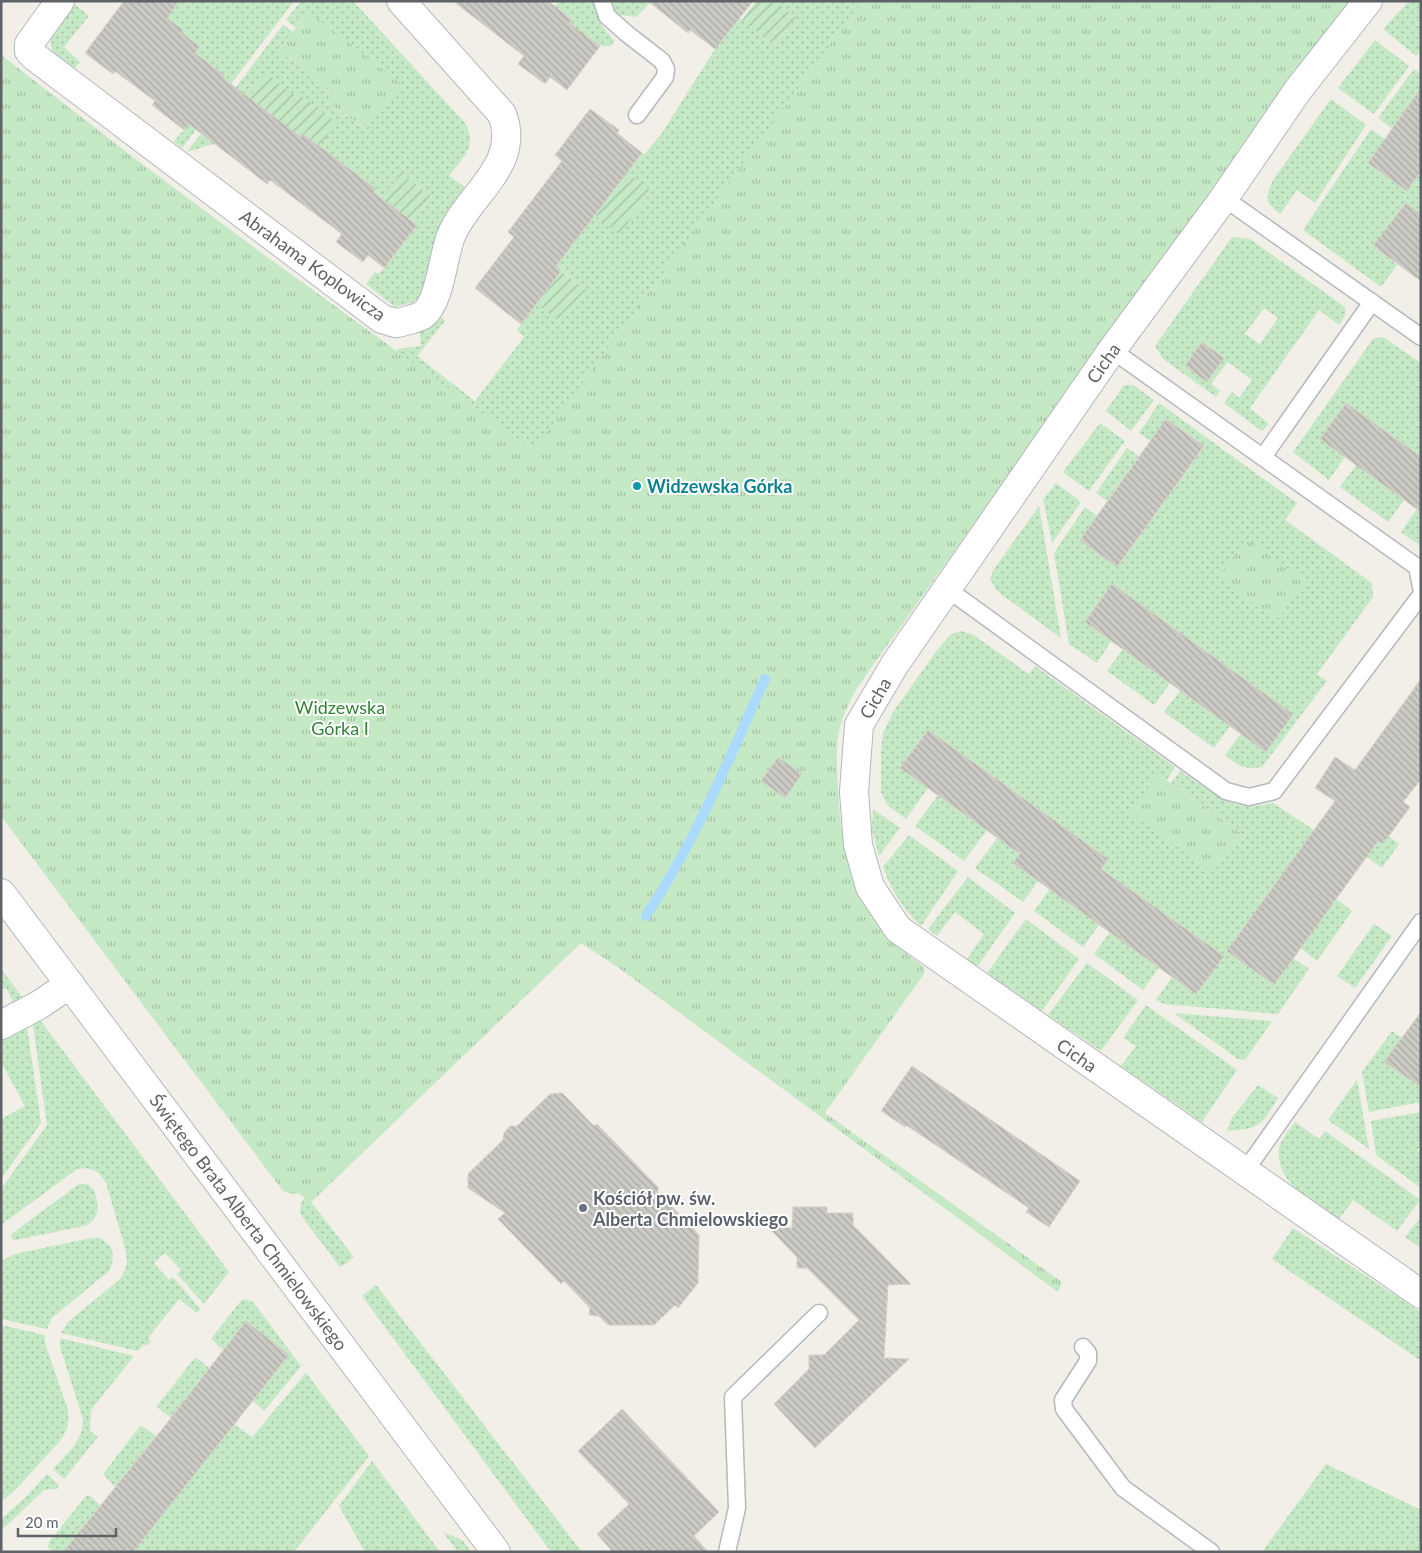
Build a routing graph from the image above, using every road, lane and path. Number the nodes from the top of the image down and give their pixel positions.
1 (60, 1) edge
2 (401, 1) edge
3 (602, 1) edge
4 (1368, 1) edge
5 (637, 115) dead end
6 (1224, 198) junction
7 (1372, 302) junction
8 (1421, 337) edge
9 (1112, 350) junction
10 (1262, 457) junction
11 (1421, 587) edge
12 (946, 588) junction
13 (1421, 595) edge
14 (1, 892) edge
15 (1421, 922) edge
16 (70, 984) junction
17 (1, 1026) edge
18 (1245, 1171) junction
19 (1421, 1294) edge
20 (819, 1313) dead end
21 (1083, 1347) dead end
22 (496, 1552) edge
23 (727, 1552) edge
24 (1211, 1552) edge

1 - 2 street, Abrahama Koplowicza
3 - 5 lane
4 - 6 street, Cicha
6 - 7 lane
6 - 9 street, Cicha
7 - 8 lane
7 - 10 lane
9 - 10 lane
9 - 12 street, Cicha
10 - 11 lane
12 - 13 lane
12 - 18 street, Cicha
14 - 16 street, Świętego Brata Alberta Chmielowskiego
15 - 18 lane
16 - 17 street
16 - 22 street, Świętego Brata Alberta Chmielowskiego
18 - 19 street, Cicha
20 - 23 lane
21 - 24 lane

